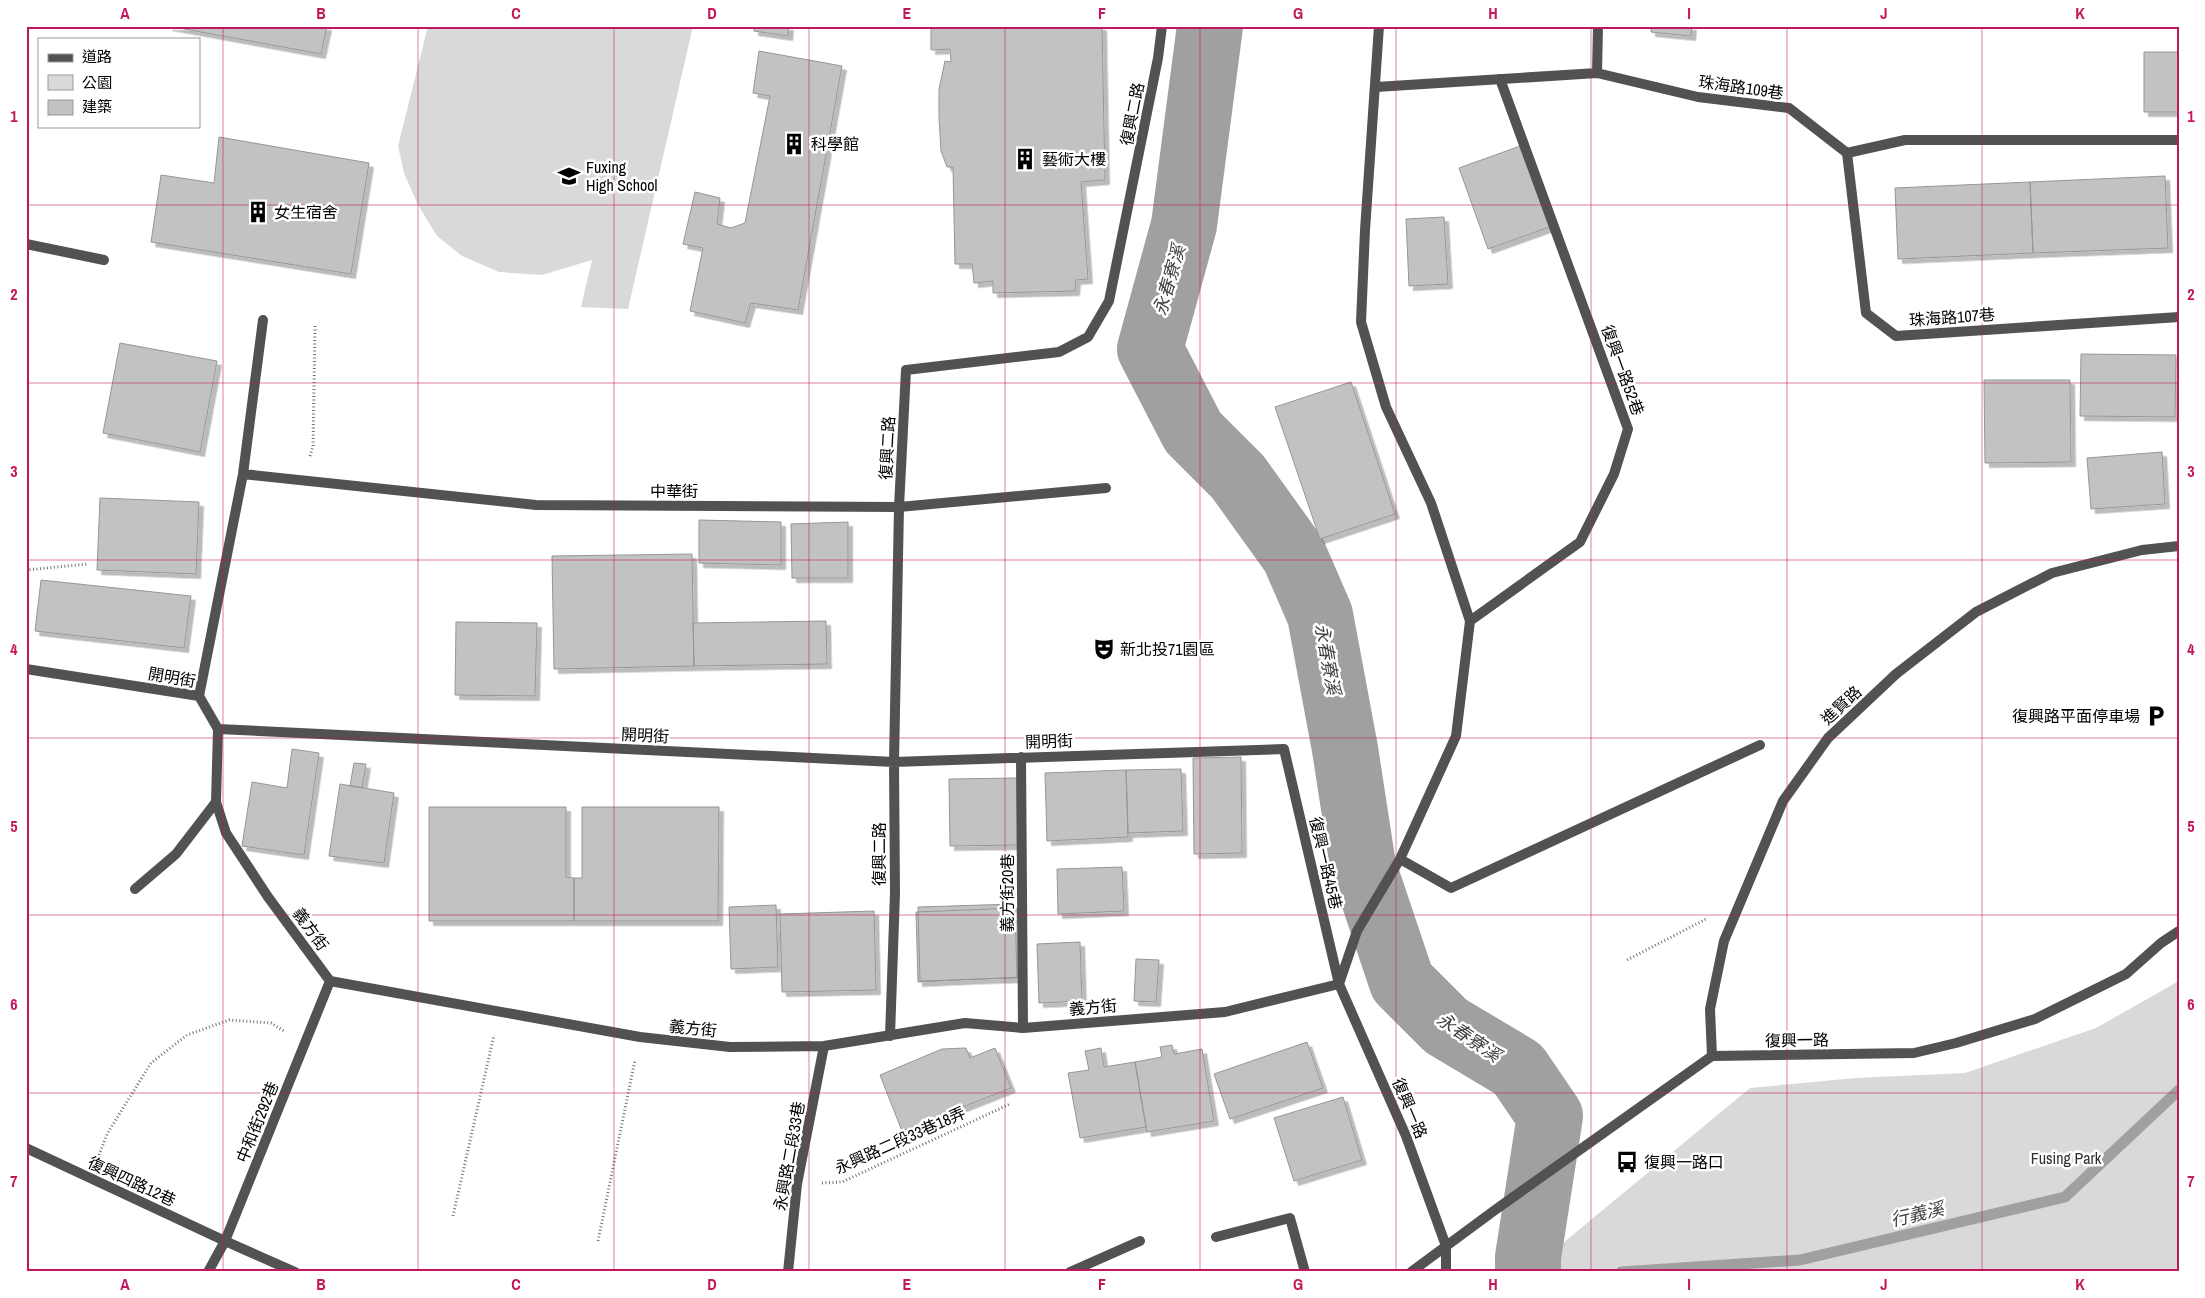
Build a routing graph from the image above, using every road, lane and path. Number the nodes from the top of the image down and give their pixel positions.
1 (1162, 26) edge
2 (1379, 26) edge
3 (1598, 26) edge
4 (1597, 73) junction
5 (1500, 79) junction
6 (1376, 87) junction
7 (2179, 140) edge
8 (1847, 153) junction
9 (26, 244) edge
10 (104, 260) dead end
11 (2179, 318) edge
12 (264, 320) dead end
13 (315, 326) dead end
14 (313, 446) dead end
15 (243, 474) junction
16 (1106, 488) dead end
17 (899, 507) junction
18 (2179, 546) edge
19 (88, 564) dead end
20 (26, 570) edge
21 (1470, 621) junction
22 (26, 669) edge
23 (199, 696) junction
24 (218, 729) junction
25 (1760, 744) dead end
26 (1284, 749) joint
27 (1021, 757) junction
28 (894, 762) junction
29 (216, 802) junction
30 (1400, 859) junction
31 (135, 889) dead end
32 (1742, 900) junction
33 (2179, 931) edge
34 (1626, 960) dead end
35 (330, 981) junction
36 (1339, 984) junction
37 (500, 1013) junction
38 (1023, 1028) junction
39 (890, 1036) junction
40 (640, 1037) junction
41 (305, 1043) junction
42 (824, 1046) junction
43 (1712, 1056) junction
44 (1010, 1104) dead end
45 (26, 1148) edge
46 (90, 1177) junction
47 (797, 1184) junction
48 (453, 1216) dead end
49 (1216, 1237) dead end
50 (598, 1241) dead end
51 (1140, 1241) dead end
52 (225, 1242) junction
53 (1446, 1246) junction
54 (208, 1272) edge
55 (295, 1272) edge
56 (788, 1272) edge
57 (1070, 1272) edge
58 (1305, 1272) edge
59 (1411, 1272) edge
60 (1446, 1272) edge

1 - 17 street, 復興二路
2 - 6 street
3 - 4 street
4 - 5 street, 珠海路109巷
4 - 8 street, 珠海路109巷
5 - 6 street, 珠海路109巷
5 - 21 street, 復興一路52巷
6 - 21 street
7 - 8 street
8 - 11 street, 珠海路107巷
9 - 10 street
12 - 15 street
13 - 14 path
15 - 17 street, 中華街
15 - 23 street
16 - 17 street, 中華街
17 - 28 street, 復興二路
18 - 32 street, 進賢路
19 - 20 path
21 - 30 street
22 - 23 street, 開明街
23 - 24 street, 開明街
24 - 28 street, 開明街
24 - 29 street, 義方街
25 - 30 street
26 - 27 street, 開明街
26 - 36 street, 復興一路45巷
27 - 28 street, 開明街
27 - 38 street, 義方街20巷
28 - 39 street, 復興二路
29 - 31 street
29 - 35 street, 義方街
30 - 36 street
32 - 34 path
32 - 43 street, 進賢路
33 - 43 street, 復興一路
35 - 37 street, 義方街
35 - 41 street, 中和街292巷
36 - 38 street, 義方街
36 - 53 street, 復興一路
37 - 40 street, 義方街
37 - 48 path
38 - 39 street, 義方街
39 - 42 street, 義方街
40 - 42 street, 義方街
40 - 50 path
41 - 46 path
41 - 52 street, 中和街292巷
42 - 47 street, 永興路二段33巷
43 - 53 street
44 - 47 path, 永興路二段33巷18弄
45 - 46 street, 復興四路12巷
46 - 52 street, 復興四路12巷
47 - 56 street, 永興路二段33巷
49 - 58 street
51 - 57 street
52 - 54 street, 中和街292巷
52 - 55 street, 復興四路12巷
53 - 59 street
53 - 60 street, 復興一路

